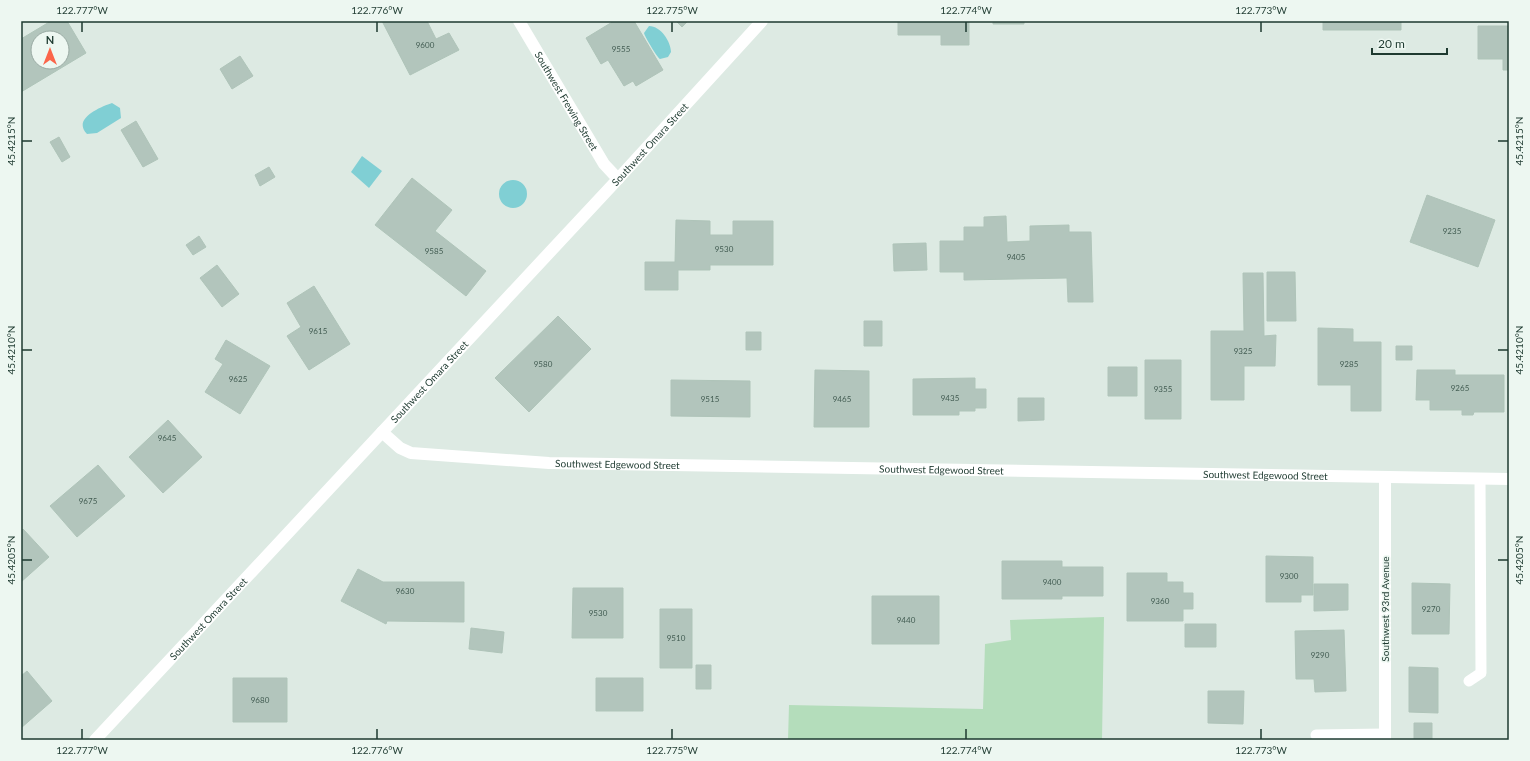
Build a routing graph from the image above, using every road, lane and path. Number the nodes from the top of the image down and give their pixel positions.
1 (519, 21) edge
2 (762, 21) edge
3 (618, 179) junction
4 (382, 432) junction
5 (1385, 477) junction
6 (1480, 479) junction
7 (1509, 479) edge
8 (1469, 681) dead end
9 (1316, 735) dead end
10 (1385, 737) edge
11 (95, 740) edge

1 - 3 street, Southwest Frewing Street
2 - 3 street, Southwest Omara Street
3 - 4 street, Southwest Omara Street
4 - 5 street, Southwest Edgewood Street
4 - 11 street, Southwest Omara Street
5 - 6 street, Southwest Edgewood Street
5 - 10 street, Southwest 93rd Avenue
6 - 7 street, Southwest Edgewood Street
6 - 8 lane
9 - 10 lane

